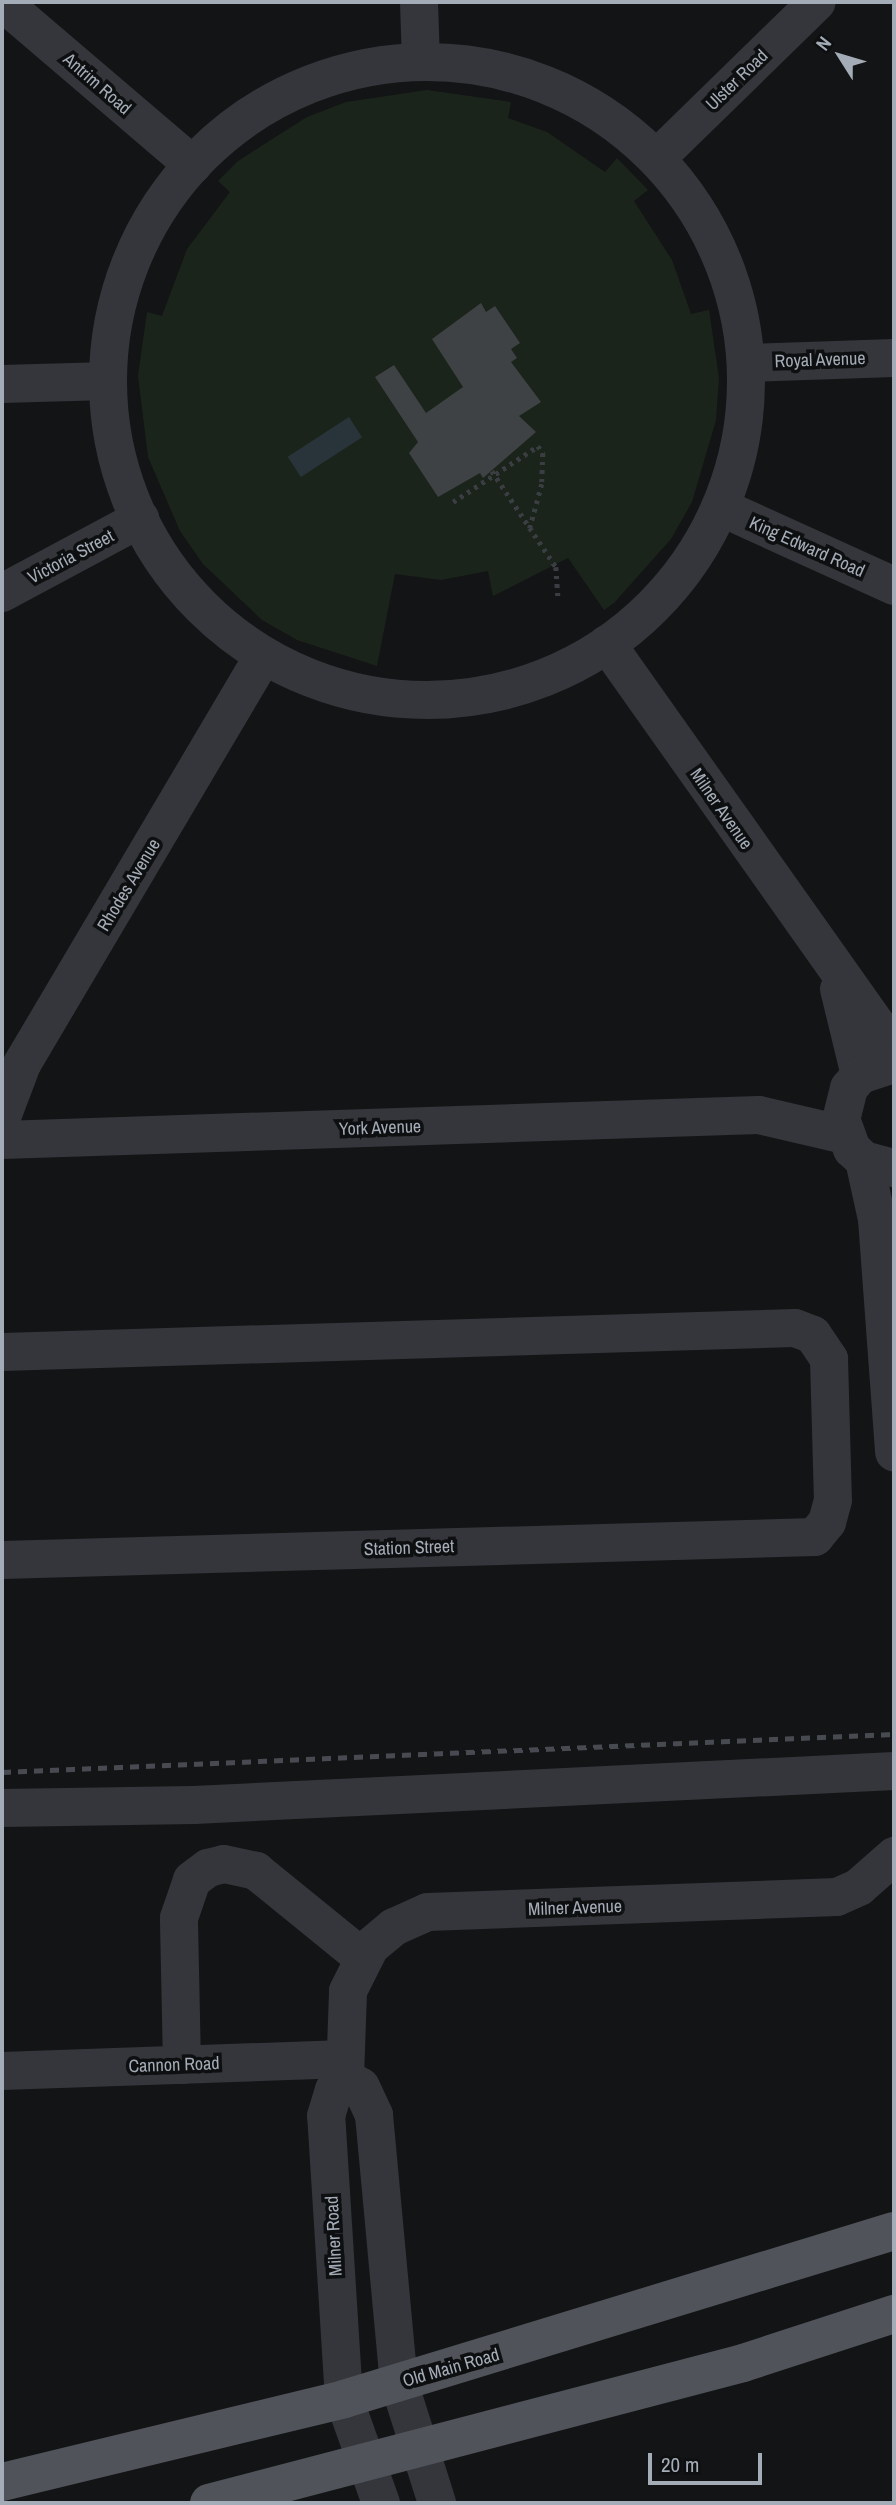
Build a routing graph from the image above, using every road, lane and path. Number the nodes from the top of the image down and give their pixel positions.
1 (2, 2) edge
2 (419, 2) edge
3 (817, 2) edge
4 (421, 62) junction
5 (657, 158) junction
6 (193, 165) junction
7 (894, 358) edge
8 (746, 363) junction
9 (108, 381) junction
10 (2, 384) edge
11 (493, 473) junction
12 (453, 502) dead end
13 (720, 508) junction
14 (139, 519) junction
15 (530, 528) junction
16 (894, 586) edge
17 (2, 593) edge
18 (558, 596) dead end
19 (607, 644) junction
20 (264, 656) junction
21 (835, 973) junction
22 (894, 1050) edge
23 (868, 1076) edge
24 (759, 1115) junction
25 (2, 1118) edge
26 (2, 1140) edge
27 (867, 1154) edge
28 (2, 1352) edge
29 (894, 1452) edge
30 (2, 1560) edge
31 (894, 1771) edge
32 (2, 1808) edge
33 (894, 1856) edge
34 (363, 1958) junction
35 (182, 2065) junction
36 (345, 2069) junction
37 (2, 2071) edge
38 (894, 2231) edge
39 (894, 2314) edge
40 (399, 2383) junction
41 (344, 2399) junction
42 (420, 2449) junction
43 (366, 2463) junction
44 (2, 2482) edge
45 (209, 2503) edge
46 (381, 2503) edge
47 (437, 2503) edge

1 - 6 street, Antrim Road
2 - 4 street
3 - 5 street, Ulster Road
4 - 5 street
4 - 6 street
5 - 8 street
6 - 9 street
7 - 8 street, Royal Avenue
8 - 13 street
9 - 10 street
9 - 14 street
11 - 12 path
11 - 15 path
11 - 15 path
13 - 16 street, King Edward Road
13 - 19 street
14 - 17 street, Victoria Street
14 - 20 street
15 - 18 path
19 - 20 street
19 - 21 street, Milner Avenue
20 - 25 street, Rhodes Avenue
21 - 22 street, Milner Avenue
21 - 23 street, Milner Avenue
23 - 24 street, York Avenue
23 - 27 street
24 - 26 street, York Avenue
24 - 27 street, York Avenue
27 - 29 street
28 - 30 street, Station Street
31 - 32 street
33 - 34 street, Milner Avenue
34 - 35 street
34 - 36 street, Milner Avenue
35 - 36 street, Cannon Road
35 - 37 street, Cannon Road
36 - 40 street
36 - 41 street, Milner Road
38 - 40 main road, Old Main Road
39 - 42 main road
40 - 41 main road, Old Main Road
40 - 42 street
41 - 43 street, Milner Road
41 - 44 main road, Old Main Road
42 - 43 main road
42 - 47 street
43 - 45 main road
43 - 46 street, Milner Road

